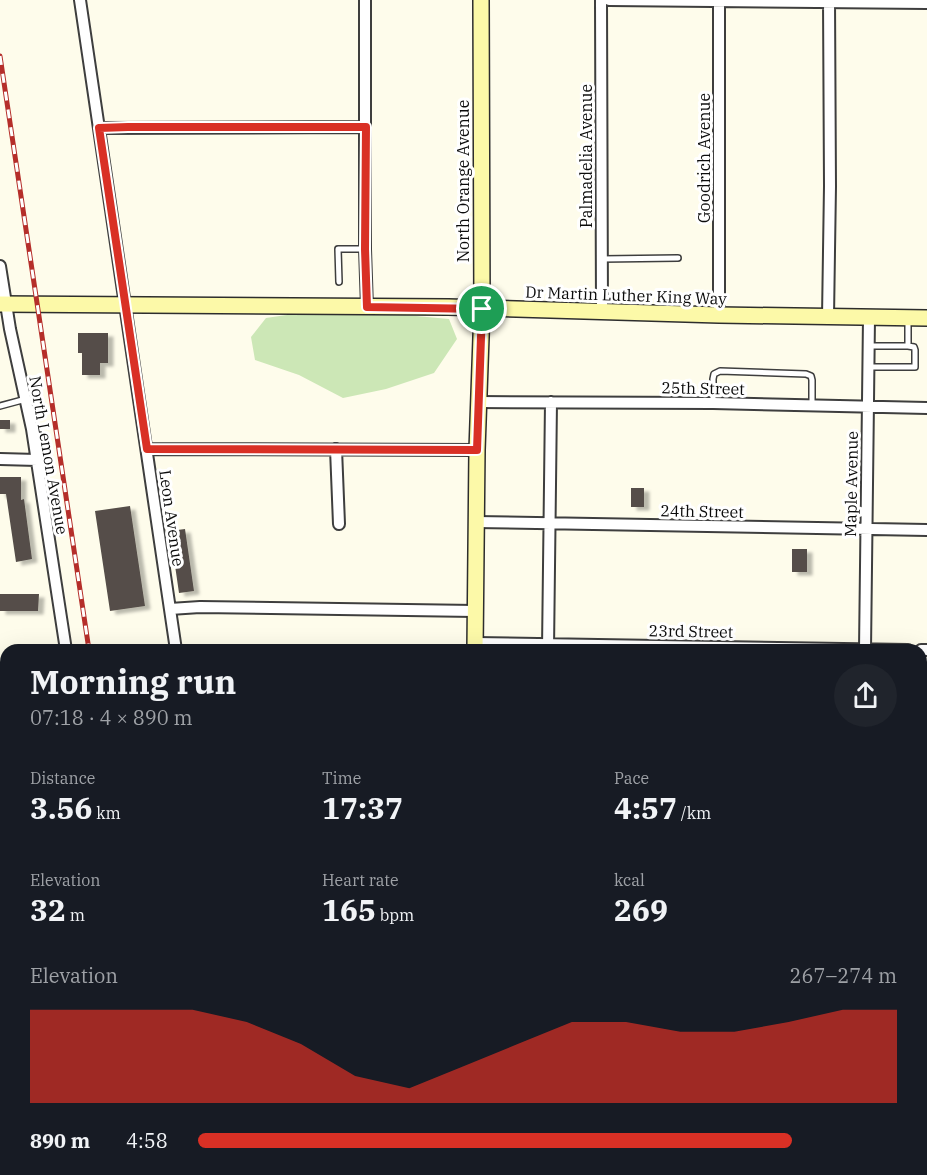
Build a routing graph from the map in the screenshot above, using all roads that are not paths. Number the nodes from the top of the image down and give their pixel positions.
1 (80, 0) edge
2 (365, 0) edge
3 (481, 0) edge
4 (601, 0) edge
5 (609, 0) edge
6 (719, 1) edge
7 (829, 1) edge
8 (927, 3) edge
9 (366, 127) junction
10 (99, 128) junction
11 (365, 249) junction
12 (678, 258) dead end
13 (602, 259) junction
14 (0, 266) edge
15 (339, 282) dead end
16 (3, 304) edge
17 (125, 306) junction
18 (367, 307) junction
19 (482, 309) junction
20 (602, 312) junction
21 (719, 315) junction
22 (828, 317) junction
23 (869, 318) junction
24 (908, 318) junction
25 (927, 318) edge
26 (868, 346) junction
27 (908, 346) junction
28 (868, 367) junction
29 (26, 399) junction
30 (478, 402) junction
31 (551, 402) junction
32 (713, 403) junction
33 (0, 406) edge
34 (812, 406) junction
35 (867, 406) junction
36 (927, 408) edge
37 (147, 449) junction
38 (336, 449) junction
39 (477, 450) junction
40 (0, 459) edge
41 (38, 460) junction
42 (476, 522) junction
43 (549, 523) junction
44 (339, 524) dead end
45 (866, 528) junction
46 (927, 530) edge
47 (170, 609) junction
48 (475, 611) junction
49 (65, 644) edge
50 (175, 644) edge
51 (475, 644) edge
52 (548, 644) edge
53 (865, 644) edge

1 - 10 street, Leon Avenue
2 - 9 street
3 - 19 street, North Orange Avenue
4 - 13 street, Palmadelia Avenue
5 - 6 street
6 - 7 street
6 - 21 street, Goodrich Avenue
7 - 8 street
7 - 22 street
9 - 10 street
9 - 11 street
10 - 17 street, Leon Avenue
11 - 15 lane
11 - 18 street
12 - 13 lane
13 - 20 street, Palmadelia Avenue
14 - 16 street, North Lemon Avenue
16 - 17 street, Dr Martin Luther King Way
16 - 29 street, North Lemon Avenue
17 - 18 street, Dr Martin Luther King Way
17 - 37 street, Leon Avenue
18 - 19 street, Dr Martin Luther King Way
19 - 20 street, Dr Martin Luther King Way
19 - 30 street, North Orange Avenue
20 - 21 street, Dr Martin Luther King Way
21 - 22 street, Dr Martin Luther King Way
22 - 23 street, Dr Martin Luther King Way
23 - 24 street, Dr Martin Luther King Way
23 - 26 street, Maple Avenue
24 - 25 street, Dr Martin Luther King Way
24 - 27 lane
26 - 27 lane
26 - 28 street, Maple Avenue
27 - 28 lane
28 - 35 street, Maple Avenue
29 - 33 lane
29 - 41 street, North Lemon Avenue
30 - 31 street, 25th Street
30 - 39 street, North Orange Avenue
31 - 32 street, 25th Street
31 - 43 street
32 - 34 street, 25th Street
32 - 34 lane
34 - 35 street, 25th Street
35 - 36 street, 25th Street
35 - 45 street, Maple Avenue
37 - 38 street
37 - 47 street, Leon Avenue
38 - 39 street
38 - 44 street
39 - 42 street, North Orange Avenue
40 - 41 street
41 - 49 street, North Lemon Avenue
42 - 43 street, 24th Street
42 - 48 street, North Orange Avenue
43 - 45 street, 24th Street
43 - 52 street
45 - 46 street, 24th Street
45 - 53 street, Maple Avenue
47 - 48 street
47 - 50 street, Leon Avenue
48 - 51 street, North Orange Avenue

